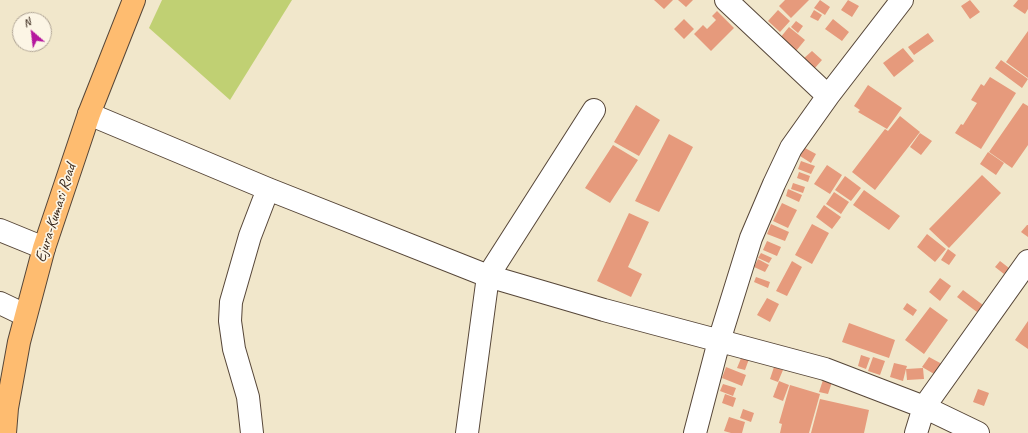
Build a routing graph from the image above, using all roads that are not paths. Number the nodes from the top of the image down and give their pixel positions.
1 (134, 0) edge
2 (726, 0) edge
3 (902, 0) edge
4 (828, 96) junction
5 (594, 110) dead end
6 (89, 114) junction
7 (268, 189) junction
8 (0, 230) edge
9 (44, 248) junction
10 (1028, 260) edge
11 (488, 276) junction
12 (0, 303) edge
13 (26, 315) junction
14 (720, 341) junction
15 (924, 407) junction
16 (5, 433) edge
17 (252, 433) edge
18 (467, 433) edge
19 (695, 433) edge
20 (916, 433) edge
21 (978, 433) edge

1 - 6 main road, Ejura-Kumasi Road
2 - 4 street
3 - 4 street
4 - 14 street
5 - 11 street
6 - 7 street
6 - 9 main road, Ejura-Kumasi Road
7 - 11 street
7 - 17 street
8 - 9 street
9 - 13 main road, Ejura-Kumasi Road
10 - 15 street
11 - 14 street
11 - 18 street
12 - 13 street
13 - 16 main road, Ejura-Kumasi Road
14 - 15 street
14 - 19 street
15 - 20 street
15 - 21 street

